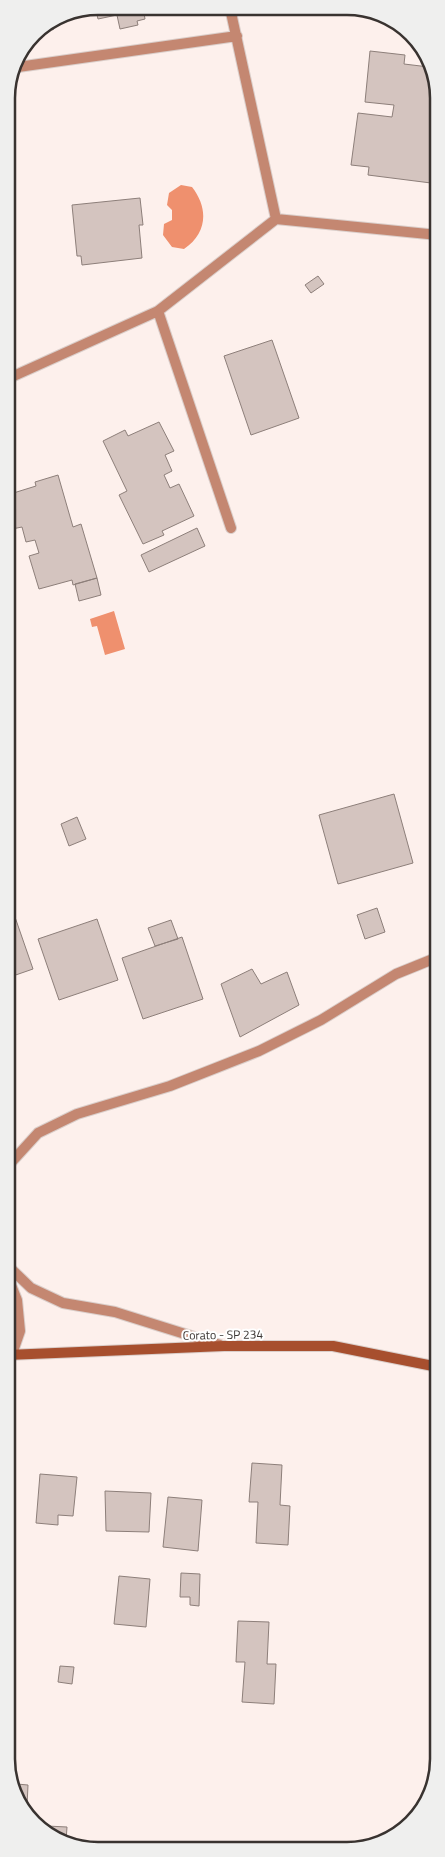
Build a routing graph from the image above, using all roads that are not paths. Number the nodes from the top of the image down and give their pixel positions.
1 (232, 15) edge
2 (236, 36) junction
3 (22, 66) edge
4 (276, 219) junction
5 (430, 233) edge
6 (158, 311) junction
7 (15, 375) edge
8 (230, 528) dead end
9 (430, 960) edge
10 (15, 1158) edge
11 (15, 1273) edge
12 (15, 1295) edge
13 (15, 1341) edge
14 (224, 1346) junction
15 (15, 1352) edge
16 (430, 1365) edge

1 - 2 street
2 - 3 street
2 - 4 street
4 - 5 street
4 - 6 street
6 - 7 street
6 - 8 street
9 - 10 street
11 - 14 street
12 - 13 street
14 - 15 main road, Corato - SP 234
14 - 16 main road, Corato - SP 234

